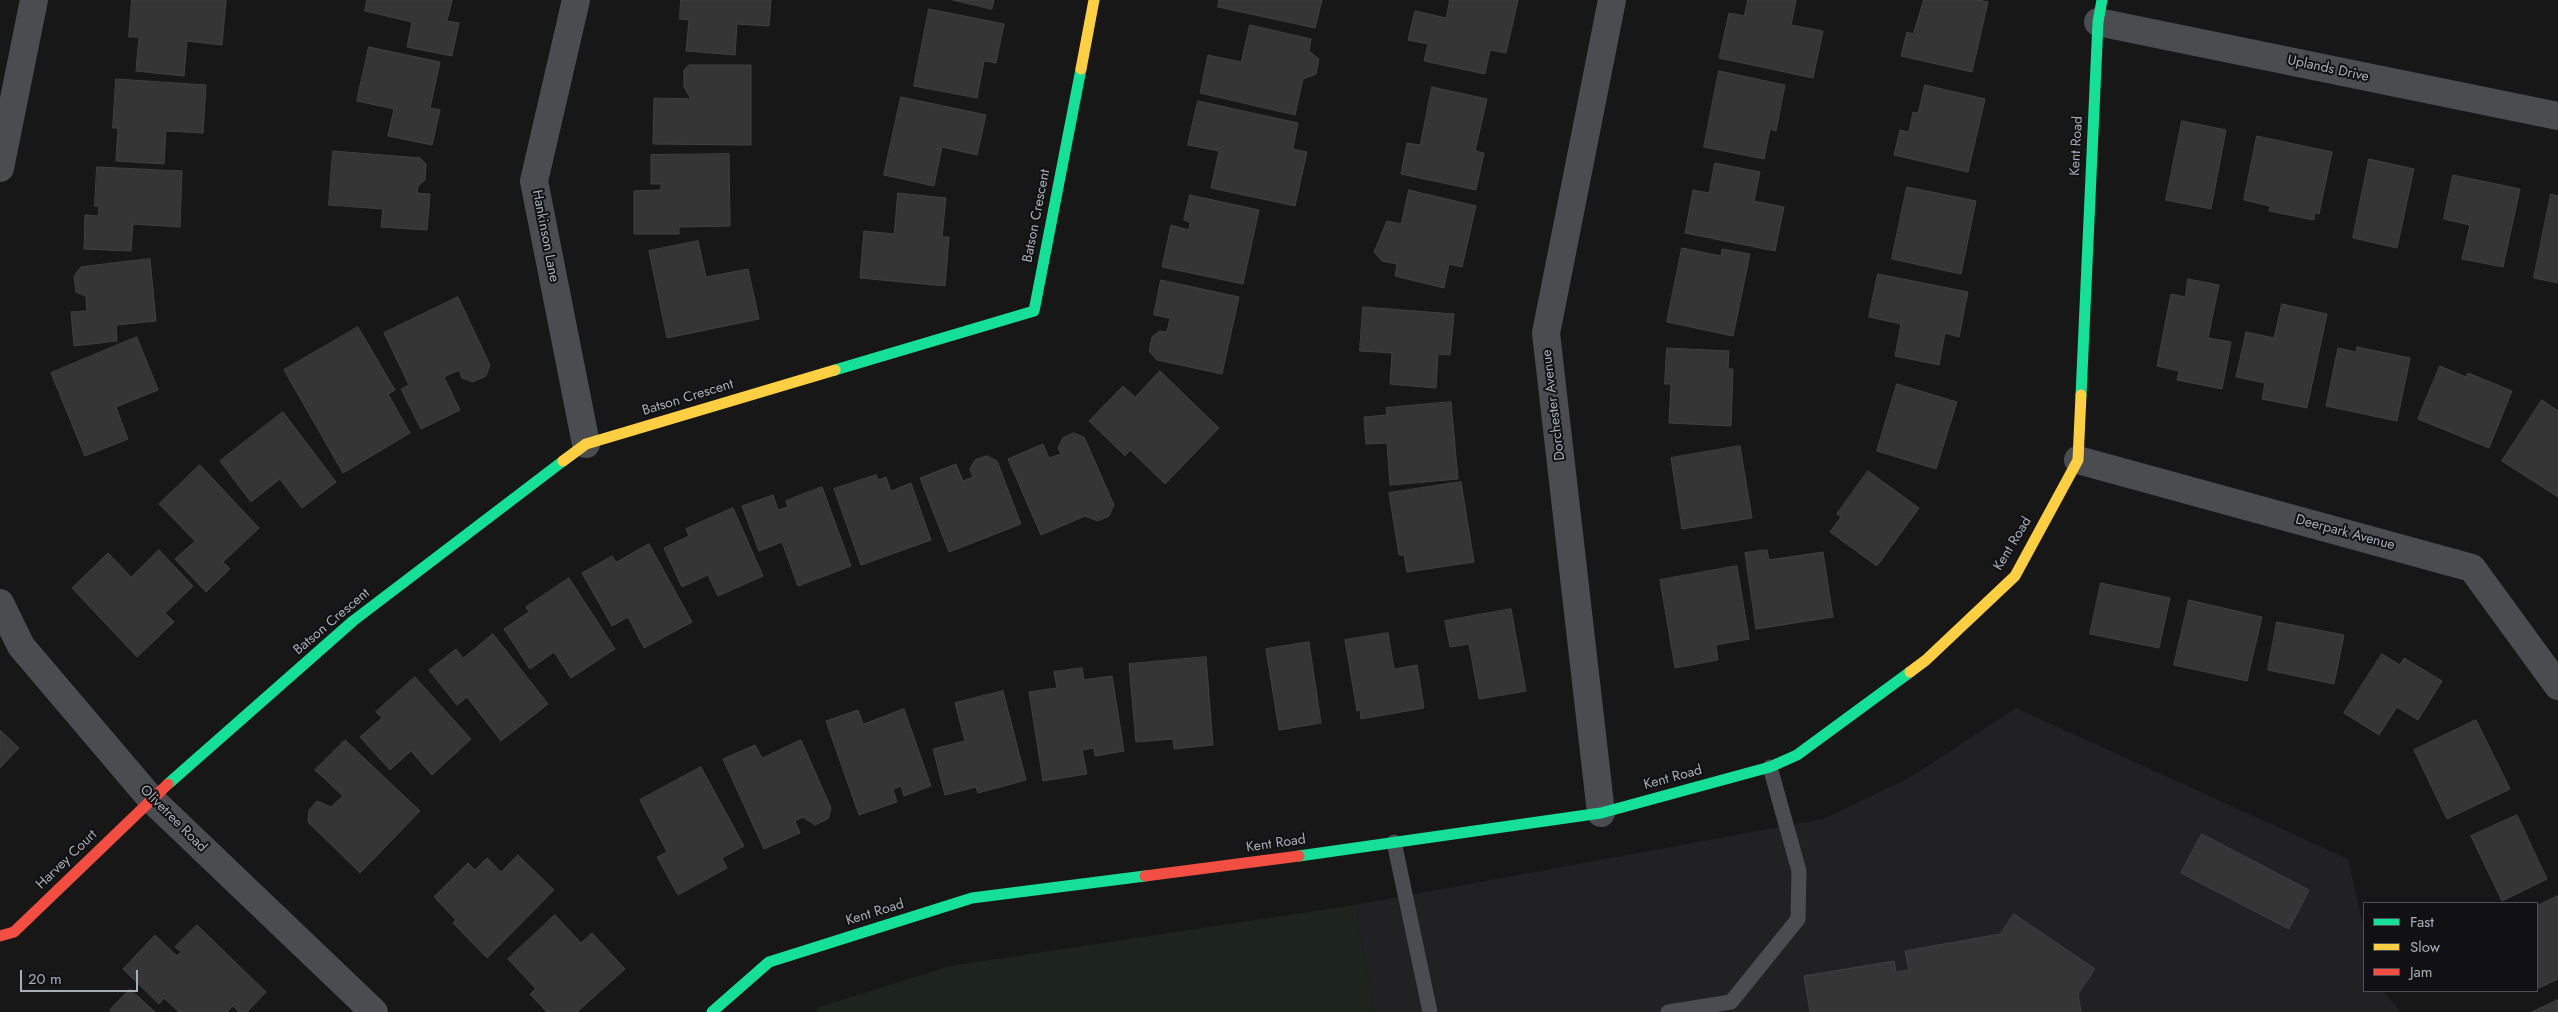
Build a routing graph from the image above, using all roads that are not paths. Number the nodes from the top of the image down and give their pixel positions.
1 (34, 0) edge
2 (576, 0) edge
3 (1094, 0) edge
4 (1612, 0) edge
5 (2100, 11) edge
6 (2558, 116) edge
7 (0, 168) edge
8 (586, 444) junction
9 (2078, 460) junction
10 (0, 603) edge
11 (2558, 686) edge
12 (1770, 767) junction
13 (151, 799) junction
14 (1601, 814) junction
15 (1394, 842) junction
16 (0, 936) edge
17 (374, 1012) edge
18 (712, 1012) edge
19 (1430, 1012) edge
20 (1668, 1012) edge

1 - 7 street
2 - 8 street, Hankinson Lane
3 - 8 street, Batson Crescent
4 - 14 street, Dorchester Avenue
5 - 6 street, Uplands Drive
5 - 9 street, Kent Road
8 - 13 street, Batson Crescent
9 - 11 street, Deerpark Avenue
9 - 12 street, Kent Road
10 - 13 street, Olivetree Road
12 - 14 street, Kent Road
12 - 20 lane
13 - 16 street, Harvey Court
13 - 17 street, Olivetree Road
14 - 15 street, Kent Road
15 - 18 street, Kent Road
15 - 19 lane

